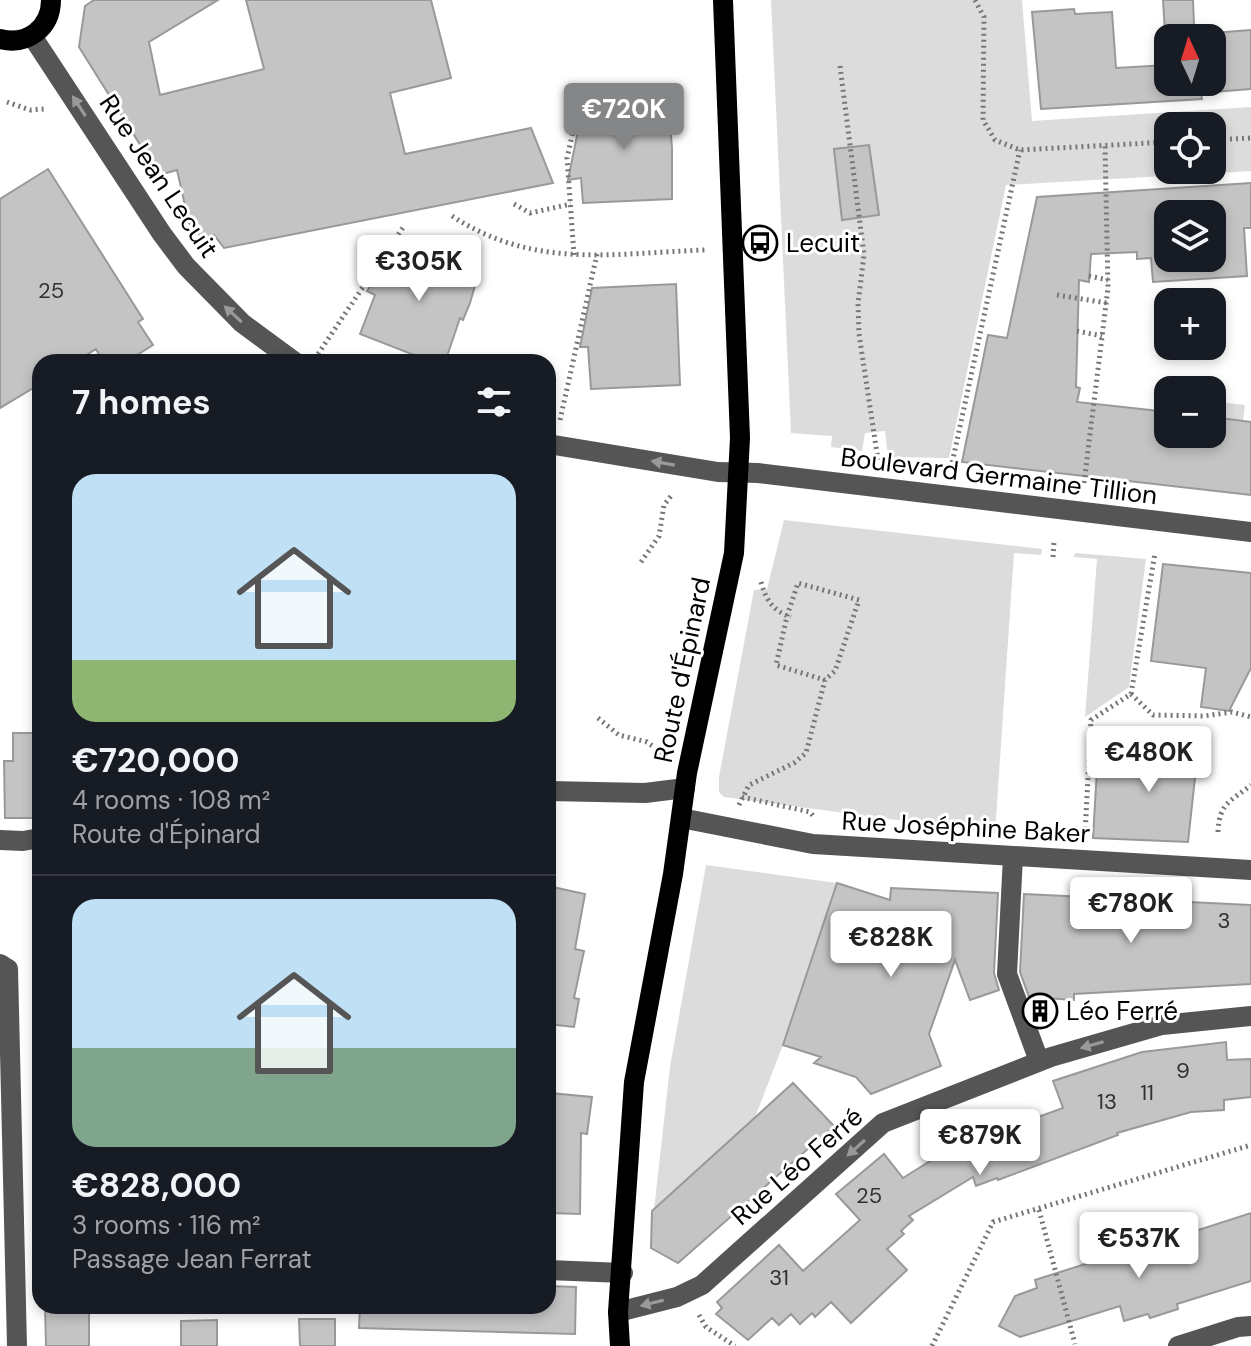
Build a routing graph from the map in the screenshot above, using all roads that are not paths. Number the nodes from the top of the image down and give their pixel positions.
1 (51, 0) edge
2 (723, 0) edge
3 (32, 36) junction
4 (0, 39) edge
5 (284, 354) edge
6 (556, 445) edge
7 (740, 473) junction
8 (1251, 532) edge
9 (685, 788) junction
10 (556, 791) edge
11 (681, 818) junction
12 (32, 839) edge
13 (0, 840) edge
14 (1013, 856) junction
15 (1251, 870) edge
16 (0, 964) edge
17 (1251, 1016) edge
18 (1039, 1061) junction
19 (556, 1270) edge
20 (623, 1273) junction
21 (618, 1312) junction
22 (1251, 1326) edge
23 (17, 1346) edge
24 (620, 1346) edge
25 (1178, 1346) edge

1 - 3 main road
2 - 7 main road, Route d'Épinard
3 - 4 main road
5 -> 3 street, Rue Jean Lecuit
7 -> 6 street
7 - 8 street, Boulevard Germaine Tillion
7 - 9 main road, Route d'Épinard
9 - 10 street
9 - 11 main road, Route d'Épinard
11 - 14 street, Rue Joséphine Baker
11 - 20 main road, Route d'Épinard
12 - 13 street
14 - 15 street, Rue Joséphine Baker
14 - 18 street
16 - 23 street
17 -> 18 street, Rue Léo Ferré
18 -> 21 street, Rue Léo Ferré
19 - 20 street
20 - 21 main road, Route d'Épinard
21 - 24 main road, Route d'Épinard
22 - 25 street

